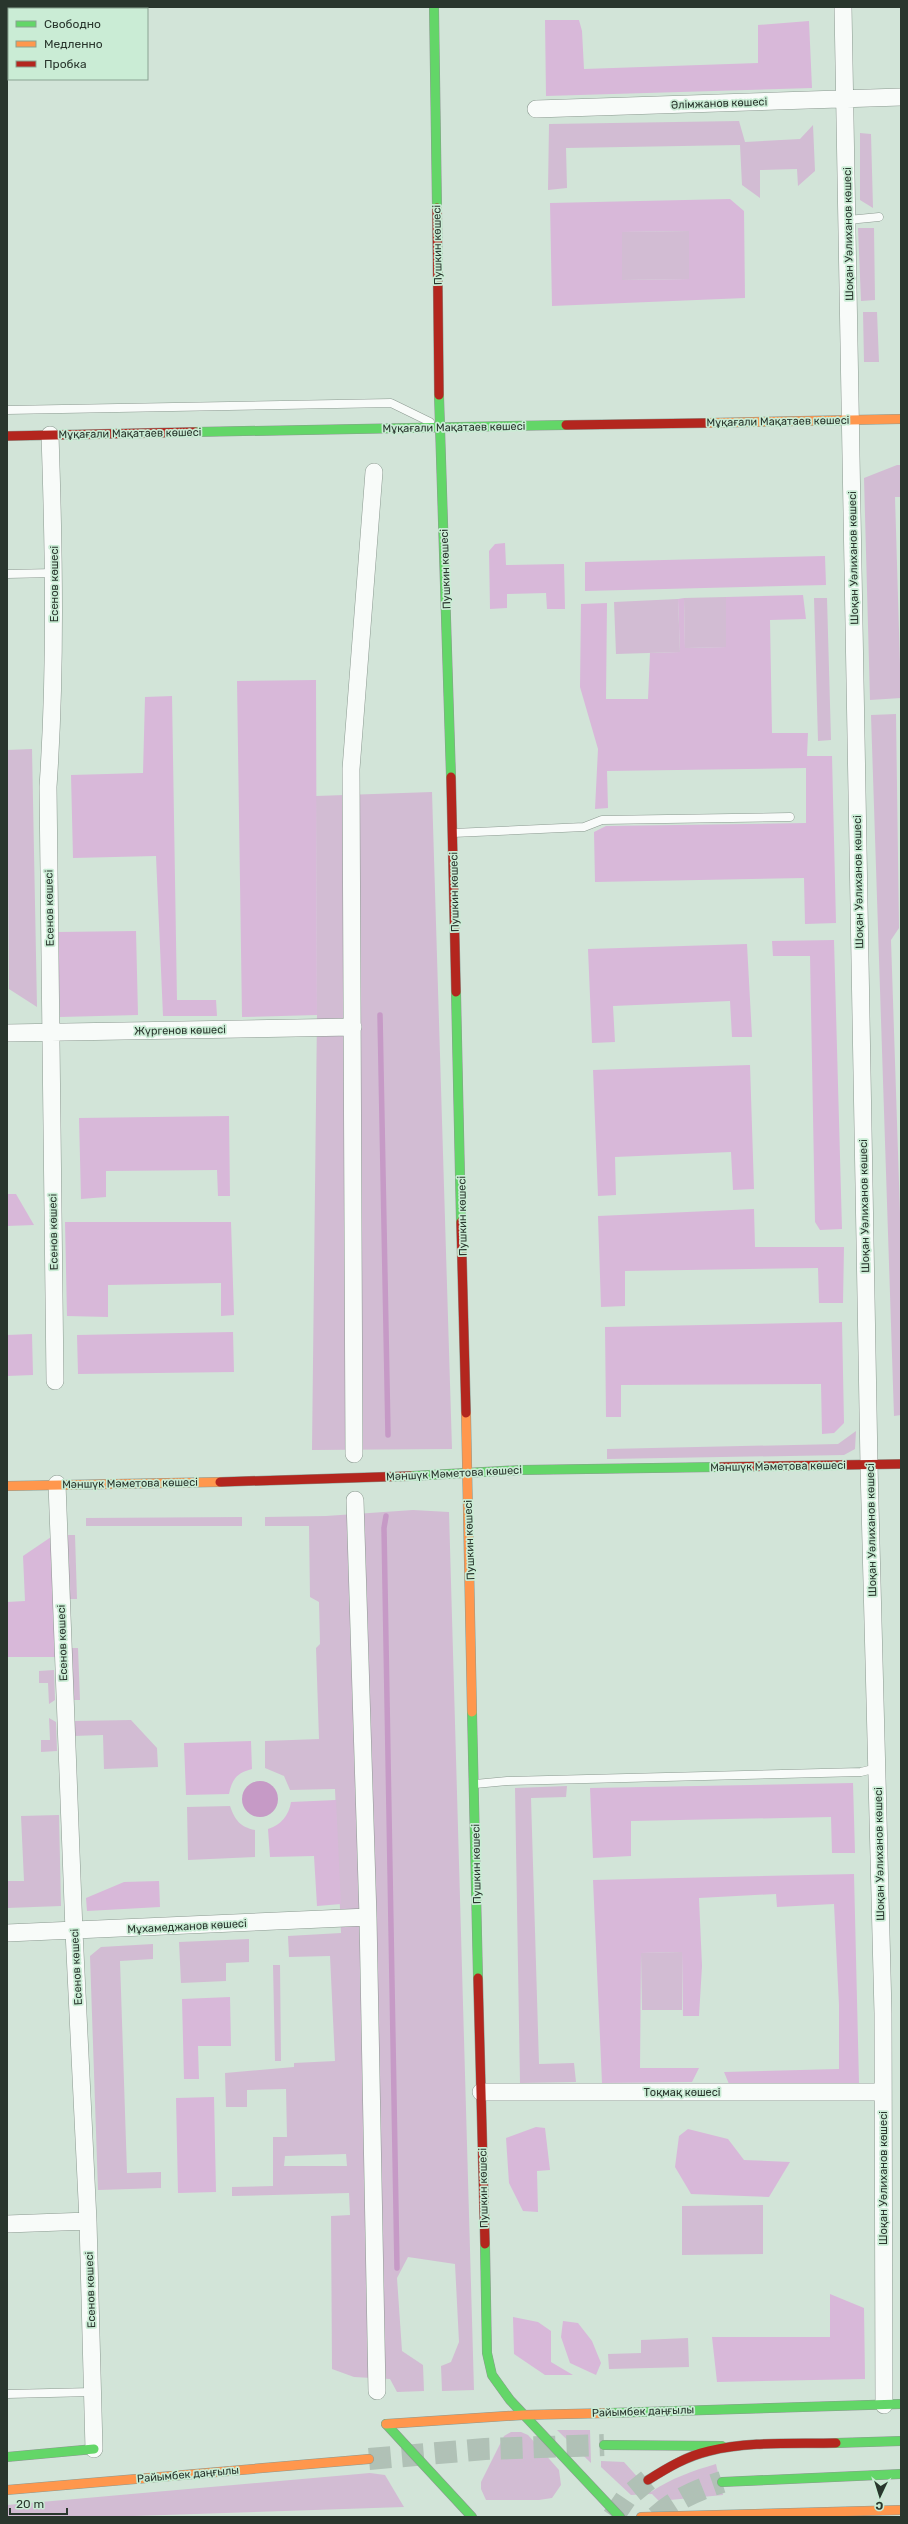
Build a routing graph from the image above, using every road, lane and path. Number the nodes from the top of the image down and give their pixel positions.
1 (434, 7) edge
2 (843, 7) edge
3 (901, 96) edge
4 (846, 99) junction
5 (536, 109) dead end
6 (879, 217) dead end
7 (848, 220) junction
8 (7, 410) edge
9 (901, 419) edge
10 (851, 420) junction
11 (440, 427) junction
12 (50, 435) junction
13 (7, 436) edge
14 (374, 472) dead end
15 (54, 572) junction
16 (7, 574) edge
17 (790, 817) dead end
18 (453, 833) junction
19 (353, 1027) junction
20 (50, 1033) junction
21 (7, 1034) edge
22 (55, 1381) dead end
23 (354, 1454) dead end
24 (901, 1464) edge
25 (869, 1465) junction
26 (468, 1471) junction
27 (57, 1484) junction
28 (7, 1486) edge
29 (355, 1500) dead end
30 (878, 1768) junction
31 (474, 1784) junction
32 (368, 1917) junction
33 (74, 1931) junction
34 (7, 1933) edge
35 (481, 2092) junction
36 (883, 2092) junction
37 (88, 2221) junction
38 (7, 2224) edge
39 (376, 2391) dead end
40 (93, 2392) junction
41 (7, 2394) edge
42 (901, 2404) edge
43 (884, 2405) junction
44 (523, 2415) junction
45 (901, 2441) edge
46 (604, 2445) tunnel mouth
47 (747, 2446) junction
48 (94, 2449) joint
49 (7, 2455) edge
50 (369, 2459) tunnel mouth
51 (901, 2474) edge
52 (648, 2480) tunnel mouth
53 (722, 2482) tunnel mouth
54 (7, 2490) edge
55 (901, 2511) edge
56 (472, 2517) edge
57 (620, 2517) edge
58 (641, 2517) edge
59 (861, 2517) edge

1 - 11 street, Пушкин көшесі
2 - 4 street, Шоқан Уәлиханов көшесі
3 - 4 street, Әлімжанов көшесі
4 - 5 street, Әлімжанов көшесі
4 - 7 street, Шоқан Уәлиханов көшесі
6 - 7 lane
7 - 10 street, Шоқан Уәлиханов көшесі
8 - 11 lane
9 - 10 street, Мұқағали Мақатаев көшесі
10 - 11 street, Мұқағали Мақатаев көшесі
10 - 25 street, Шоқан Уәлиханов көшесі
11 - 12 street, Мұқағали Мақатаев көшесі
11 - 18 street, Пушкин көшесі
12 - 13 street, Мұқағали Мақатаев көшесі
12 - 15 street, Есенов көшесі
14 - 19 street
15 - 16 lane
15 - 20 street, Есенов көшесі
17 - 18 lane
18 - 26 street, Пушкин көшесі
19 - 20 street, Жүргенов көшесі
19 - 23 street
20 - 21 street, Жүргенов көшесі
20 - 22 street, Есенов көшесі
24 - 25 street, Мәншүк Мәметова көшесі
25 - 26 street, Мәншүк Мәметова көшесі
25 - 30 street, Шоқан Уәлиханов көшесі
26 - 27 street, Мәншүк Мәметова көшесі
26 - 31 street, Пушкин көшесі
27 - 28 street, Мәншүк Мәметова көшесі
27 - 33 street, Есенов көшесі
29 - 32 street
30 - 31 lane
30 - 36 street, Шоқан Уәлиханов көшесі
31 - 35 street, Пушкин көшесі
32 - 33 street, Мұхамеджанов көшесі
32 - 39 street
33 - 34 street, Мұхамеджанов көшесі
33 - 37 street, Есенов көшесі
35 - 36 street, Тоқмақ көшесі
35 - 44 street, Пушкин көшесі
36 - 43 street, Шоқан Уәлиханов көшесі
37 - 38 street
37 - 40 street, Есенов көшесі
40 - 41 lane
40 - 48 street, Есенов көшесі
42 - 43 street, Райымбек даңғылы
43 - 44 street, Райымбек даңғылы
44 - 56 street, Райымбек даңғылы
44 - 57 street, Пушкин көшесі
45 - 47 street
46 - 47 street
47 - 52 street
48 - 49 street
50 - 54 street, Райымбек даңғылы
51 - 53 street
55 - 58 street
55 - 59 street

